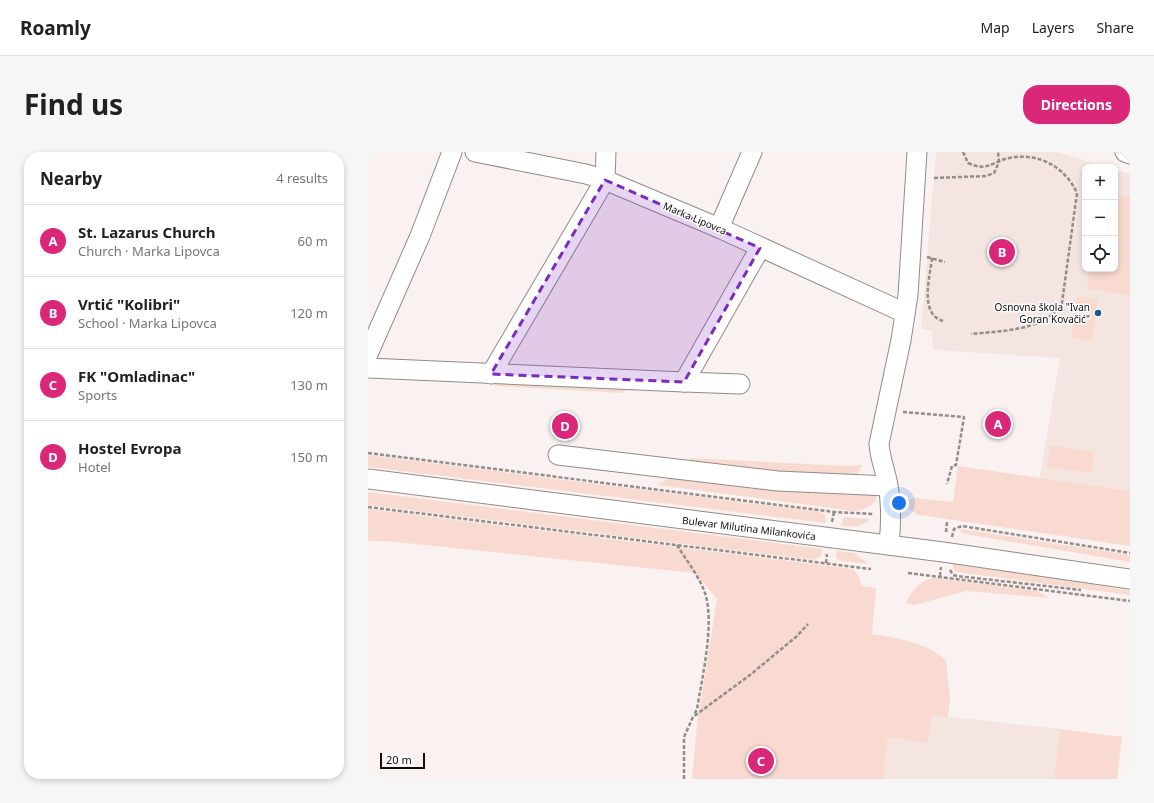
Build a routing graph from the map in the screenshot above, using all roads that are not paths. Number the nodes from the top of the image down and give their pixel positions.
1 (452, 152) edge
2 (474, 152) edge
3 (606, 152) edge
4 (752, 152) edge
5 (917, 152) edge
6 (1125, 152) edge
7 (1130, 154) edge
8 (605, 180) junction
9 (719, 228) junction
10 (760, 248) junction
11 (906, 314) junction
12 (368, 354) edge
13 (368, 368) edge
14 (491, 374) junction
15 (684, 382) junction
16 (740, 384) dead end
17 (558, 455) dead end
18 (368, 479) edge
19 (888, 486) junction
20 (889, 545) junction
21 (1130, 579) edge

1 - 12 street
2 - 8 street, Marka Lipovca
3 - 8 street
4 - 9 street
5 - 11 street
6 - 7 street
8 - 9 street, Marka Lipovca
8 - 14 street
9 - 10 street, Marka Lipovca
10 - 11 street, Marka Lipovca
10 - 15 street
11 - 19 street
13 - 14 street
14 - 15 street
15 - 16 street
17 - 19 street
18 - 20 street, Bulevar Milutina Milankovića
19 - 20 street
20 - 21 street, Bulevar Milutina Milankovića

